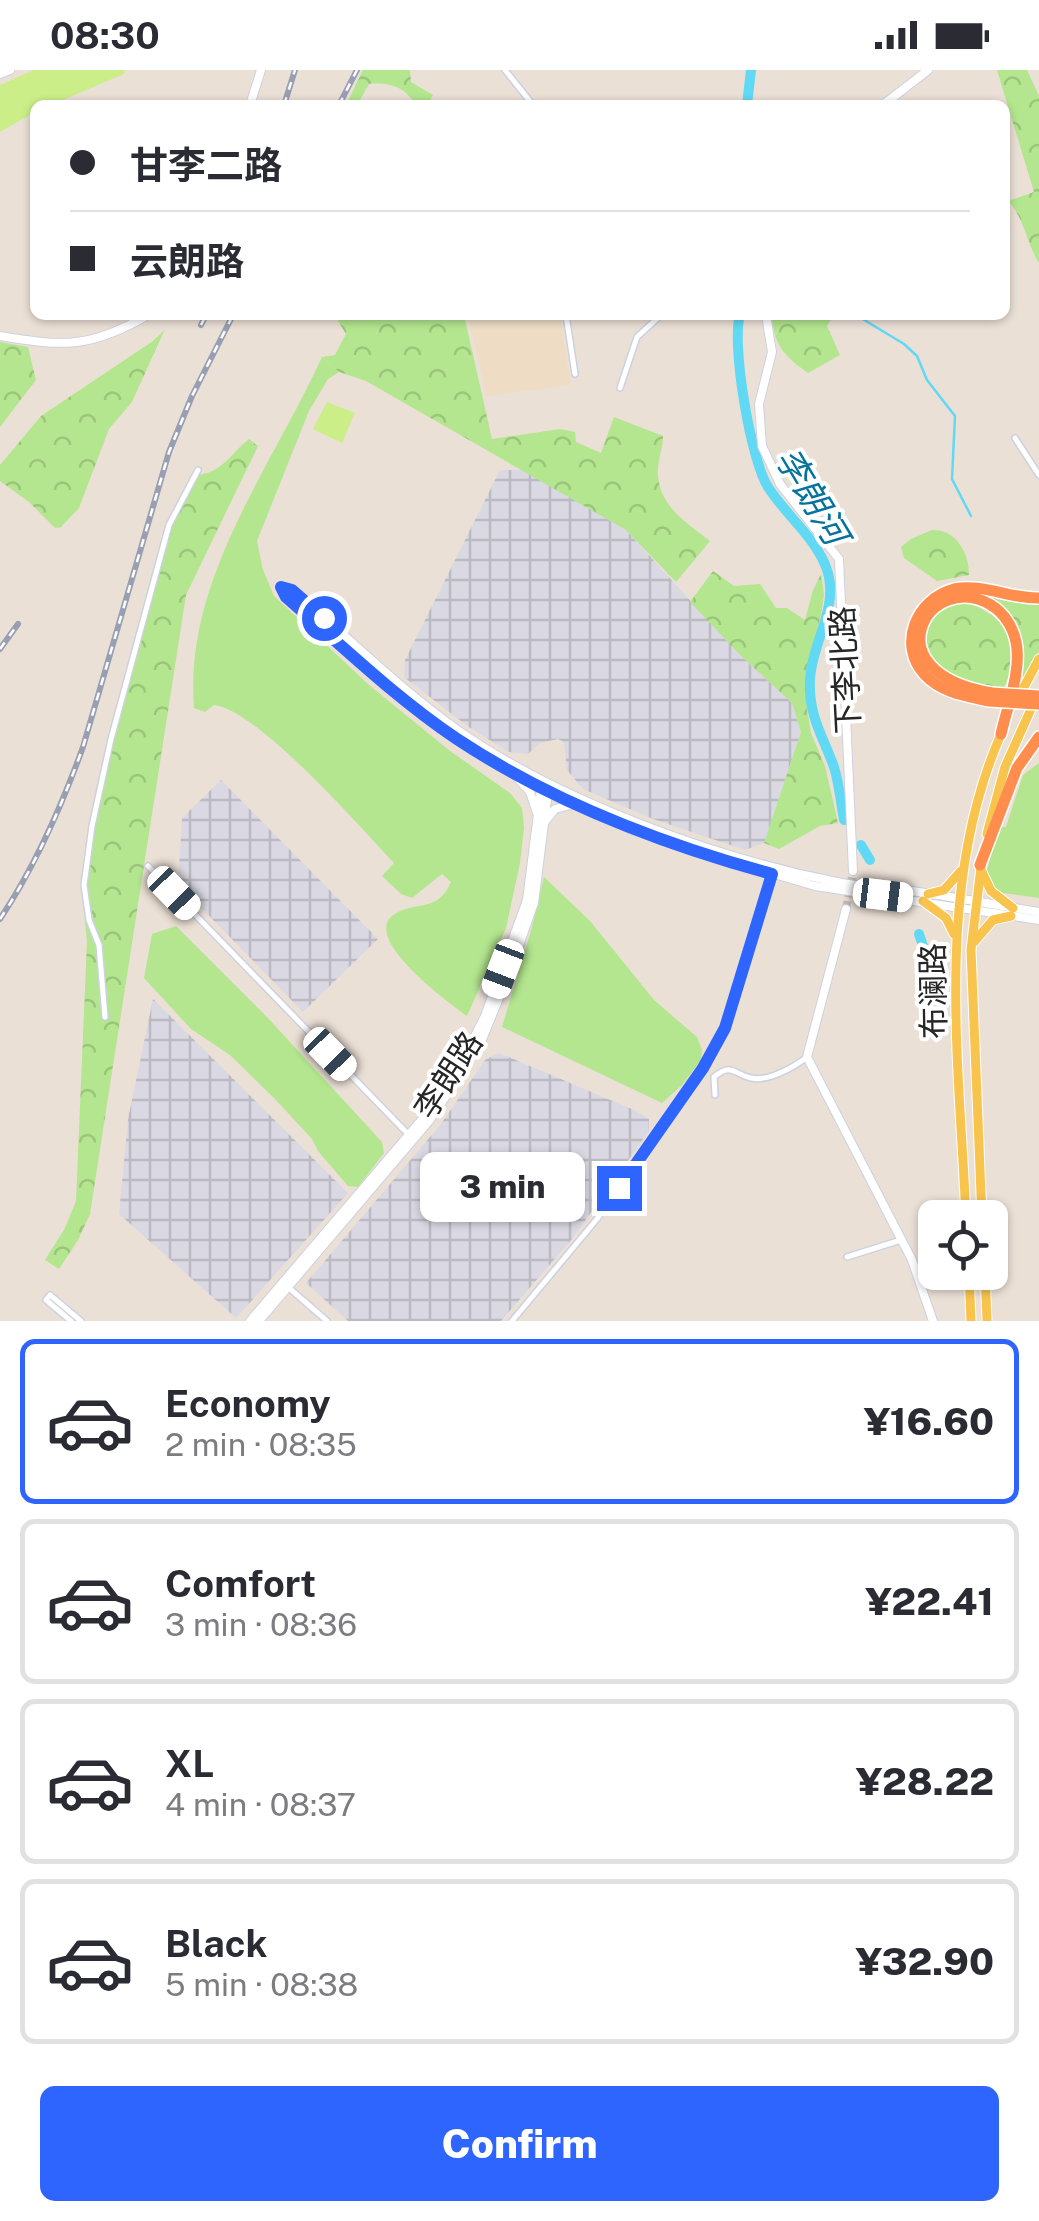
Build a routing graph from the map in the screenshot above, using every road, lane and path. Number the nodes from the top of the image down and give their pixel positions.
1 (10, 70) edge
2 (261, 70) edge
3 (506, 70) edge
4 (927, 70) edge
5 (0, 74) edge
6 (252, 100) edge
7 (529, 100) edge
8 (889, 100) edge
9 (139, 320) edge
10 (567, 320) edge
11 (656, 320) edge
12 (767, 320) edge
13 (0, 336) edge
14 (575, 374) dead end
15 (620, 388) dead end
16 (1015, 438) dead end
17 (198, 470) dead end
18 (1039, 476) edge
19 (1039, 598) edge
20 (1039, 659) edge
21 (1039, 694) edge
22 (990, 697) junction
23 (1039, 704) edge
24 (1002, 734) junction
25 (1039, 737) edge
26 (508, 769) junction
27 (545, 784) junction
28 (576, 804) junction
29 (537, 814) junction
30 (543, 824) junction
31 (964, 864) junction
32 (148, 866) dead end
33 (980, 866) junction
34 (773, 870) junction
35 (853, 872) tunnel mouth
36 (926, 897) junction
37 (959, 903) junction
38 (974, 905) junction
39 (846, 909) tunnel mouth
40 (1012, 912) junction
41 (1039, 912) edge
42 (1039, 920) edge
43 (956, 943) junction
44 (972, 950) junction
45 (105, 1017) dead end
46 (807, 1057) junction
47 (715, 1095) dead end
48 (411, 1138) junction
49 (965, 1200) edge
50 (981, 1200) edge
51 (901, 1240) junction
52 (847, 1257) dead end
53 (285, 1285) junction
54 (970, 1290) edge
55 (986, 1290) edge
56 (71, 1321) edge
57 (81, 1321) edge
58 (250, 1321) edge
59 (259, 1321) edge
60 (327, 1321) edge
61 (512, 1321) edge
62 (933, 1321) edge
63 (972, 1321) edge
64 (987, 1321) edge

1 - 5 street
2 - 6 street
3 - 7 street
4 - 8 street
9 - 13 street
10 - 14 street
11 - 15 street
12 - 35 street, 下李北路
16 - 18 street
17 - 45 street
19 - 22 highway
20 - 24 main road, 布澜路
21 - 22 highway, bridge
21 - 33 main road, 布澜路
22 - 23 highway, bridge
22 - 24 highway
24 - 31 main road, 布澜路
25 - 33 highway
26 - 27 street
26 - 27 street
26 - 29 street
27 - 28 street
27 - 29 street, 李朗路
27 - 30 street, 李朗路
27 - 34 street
28 - 30 street
28 - 34 street
29 - 48 street, 李朗路
30 - 48 street, 李朗路
31 - 36 main road
31 - 37 main road, 布澜路
32 - 48 street
33 - 38 main road, 布澜路
33 - 40 main road
34 - 36 street
34 - 61 street
36 - 37 street
36 - 43 main road
37 - 38 street
37 - 43 main road, 布澜路
38 - 40 street
38 - 44 main road, 布澜路
39 - 46 street
40 - 41 street
40 - 42 street
40 - 44 main road
43 - 49 main road, 布澜路
44 - 50 main road, 布澜路
46 - 47 street
46 - 51 street
48 - 53 street, 李朗路
51 - 52 street
51 - 62 street
53 - 58 street, 李朗路
53 - 59 street, 李朗路
53 - 60 street
54 - 63 main road
55 - 64 main road
56 - 57 street

